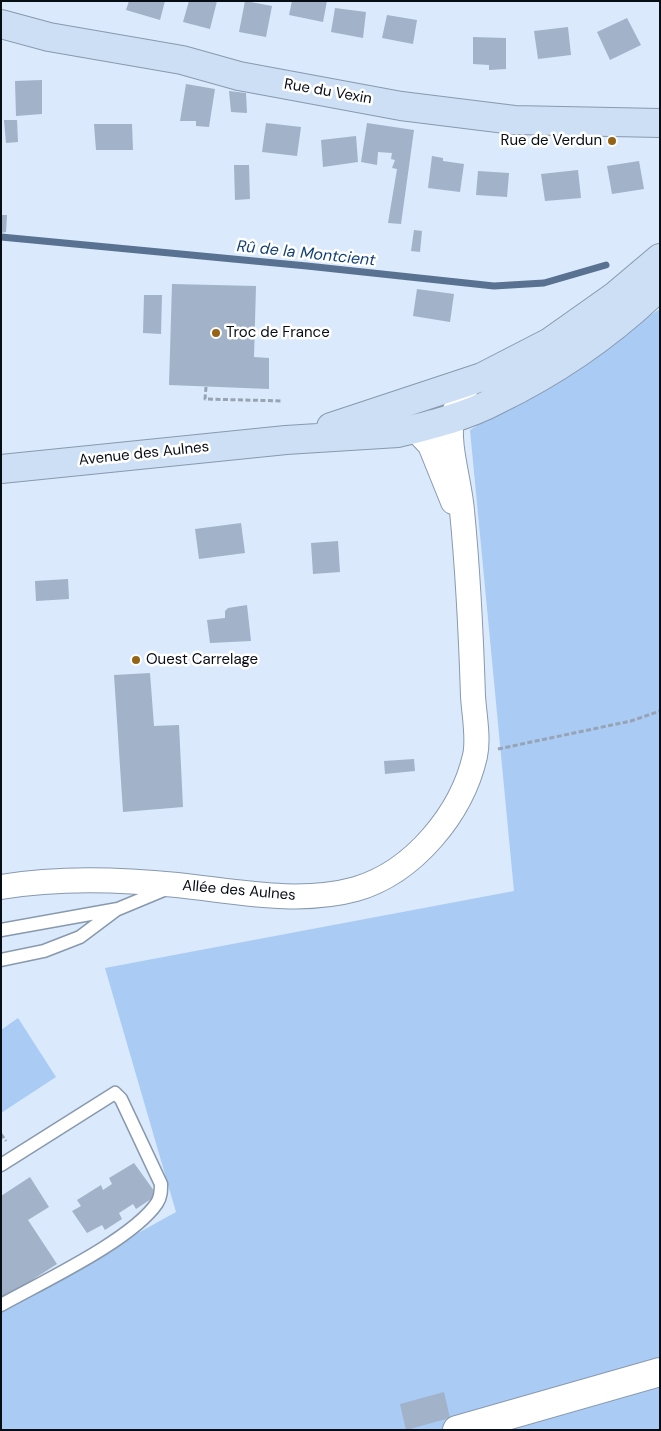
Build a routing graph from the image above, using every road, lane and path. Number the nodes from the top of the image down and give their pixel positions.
1 (1, 24) edge
2 (660, 123) edge
3 (660, 258) edge
4 (660, 286) edge
5 (470, 381) junction
6 (206, 386) dead end
7 (284, 401) dead end
8 (452, 418) junction
9 (415, 429) junction
10 (286, 440) junction
11 (1, 469) edge
12 (463, 522) junction
13 (660, 711) edge
14 (475, 754) junction
15 (175, 885) junction
16 (1, 887) edge
17 (118, 908) junction
18 (1, 930) edge
19 (1, 960) edge
20 (1, 1165) edge
21 (1, 1305) edge
22 (660, 1372) edge
23 (456, 1430) edge

1 - 2 main road, Rue du Vexin
3 - 5 main road
4 - 8 main road
5 - 8 street, Allée des Aulnes
5 - 10 main road
6 - 7 path
8 - 9 main road
8 - 12 street, Allée des Aulnes
9 - 10 main road
9 - 12 street, Allée des Aulnes
10 - 11 main road, Avenue des Aulnes
12 - 14 street, Allée des Aulnes
13 - 14 path
14 - 15 street, Allée des Aulnes
15 - 16 street, Allée des Aulnes
15 - 17 lane
17 - 18 lane
17 - 19 lane
20 - 21 lane
22 - 23 street

